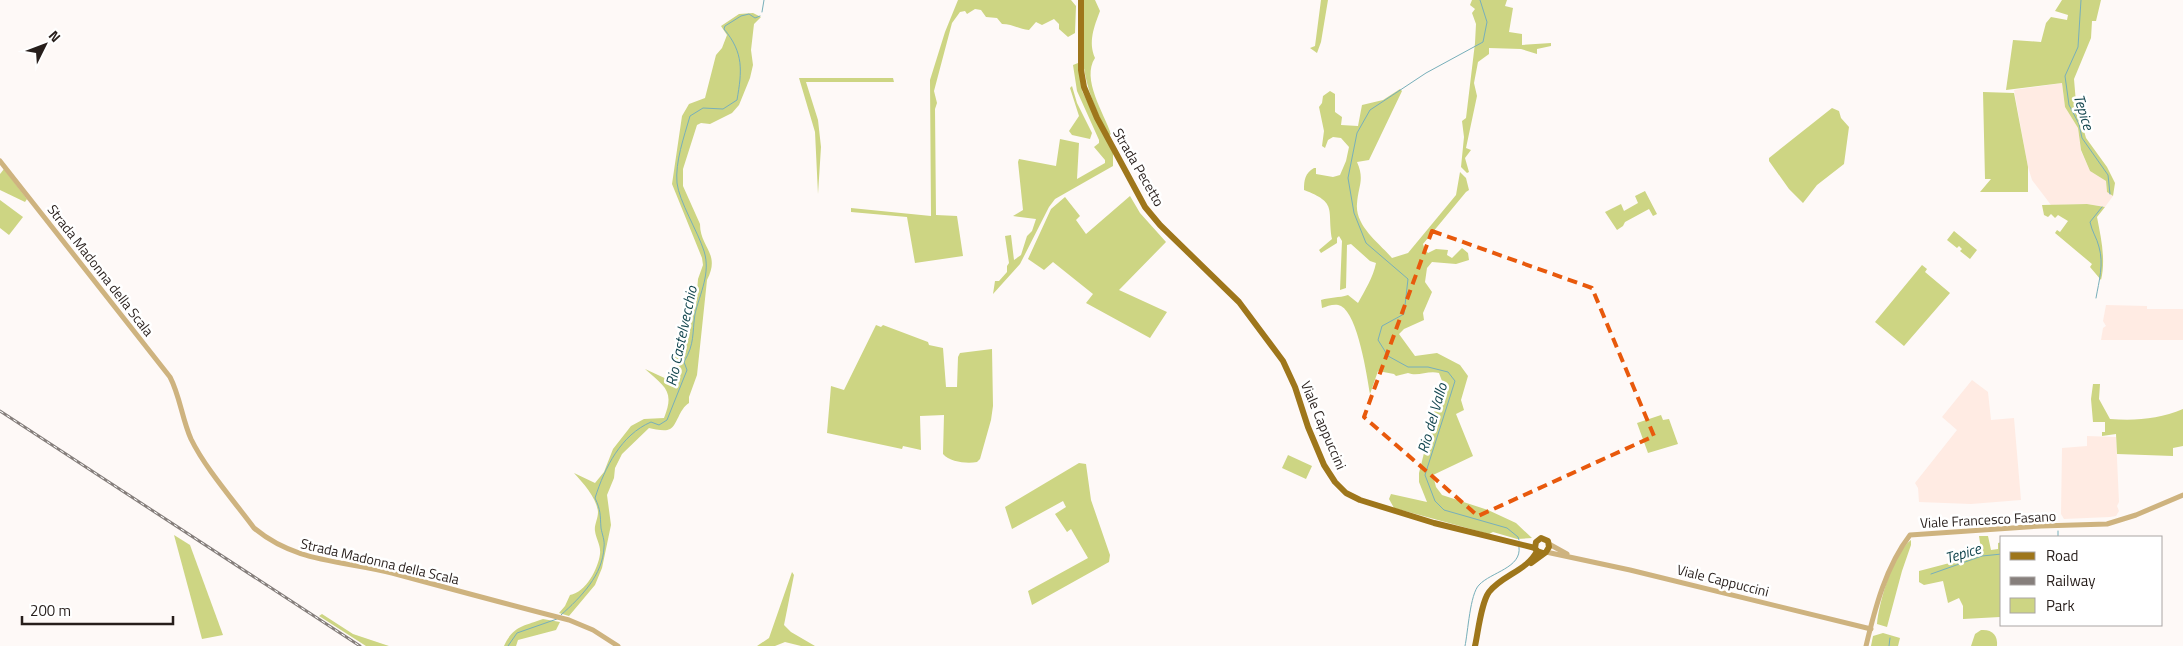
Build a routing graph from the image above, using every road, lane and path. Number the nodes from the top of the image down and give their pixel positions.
1 (1080, 0) edge
2 (0, 161) edge
3 (1247, 312) joint
4 (2183, 495) edge
5 (1549, 544) junction
6 (1534, 547) junction
7 (1570, 556) junction
8 (1871, 629) junction
9 (618, 646) edge
10 (1475, 646) edge
11 (1866, 646) edge

1 - 3 main road, Strada Pecetto
2 - 9 street, Strada Madonna della Scala
3 - 6 main road, Viale Cappuccini
4 - 8 street, Viale Francesco Fasano
5 - 6 main road
5 - 6 main road
5 - 7 street, Viale Cappuccini
6 - 7 street, Viale Cappuccini
6 - 10 main road
7 - 8 street, Viale Cappuccini
8 - 11 street, Viale Francesco Fasano

